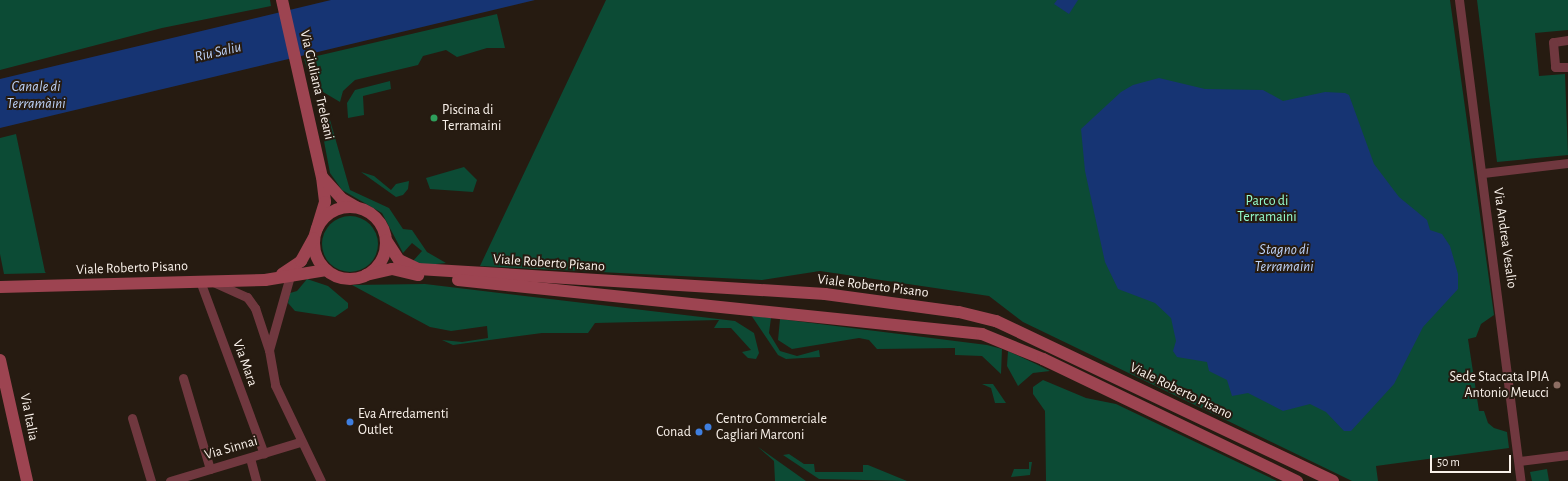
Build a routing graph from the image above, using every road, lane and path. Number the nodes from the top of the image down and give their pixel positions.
1 (282, 0) edge
2 (1459, 0) edge
3 (1568, 40) edge
4 (1568, 67) edge
5 (1568, 163) edge
6 (1482, 173) junction
7 (322, 177) junction
8 (356, 207) junction
9 (316, 232) junction
10 (386, 240) junction
11 (326, 270) junction
12 (366, 275) junction
13 (290, 276) junction
14 (265, 280) junction
15 (206, 282) junction
16 (0, 287) edge
17 (269, 350) junction
18 (0, 360) edge
19 (183, 378) dead end
20 (3, 379) edge
21 (132, 418) dead end
22 (300, 442) junction
23 (264, 454) junction
24 (1568, 455) edge
25 (250, 458) junction
26 (1519, 461) junction
27 (210, 469) junction
28 (27, 481) edge
29 (151, 481) edge
30 (170, 481) edge
31 (256, 481) edge
32 (321, 481) edge
33 (1297, 481) edge
34 (1333, 481) edge
35 (1521, 481) edge

1 - 7 main road, Via Giuliana Treleani
2 - 6 street, Via Andrea Vesalio
3 - 4 street
5 - 6 street
6 - 26 street, Via Andrea Vesalio
7 - 8 main road, Via Giuliana Treleani
7 - 9 main road, Via Giuliana Treleani
8 - 9 main road
8 - 10 main road
9 - 11 main road
9 - 14 main road, Viale Roberto Pisano
10 - 12 main road
10 - 34 main road, Viale Roberto Pisano
11 - 12 main road
11 - 13 main road, Viale Roberto Pisano
12 - 33 main road, Viale Roberto Pisano
13 - 14 main road, Viale Roberto Pisano
13 - 17 street
14 - 15 main road, Viale Roberto Pisano
15 - 16 main road, Viale Roberto Pisano
15 - 17 street
15 - 23 street, Via Mara
17 - 22 street
18 - 20 main road, Via Italia
19 - 27 street
20 - 28 main road, Via Italia
21 - 29 street
22 - 23 street, Via Sinnai
22 - 32 street
23 - 25 street, Via Sinnai
24 - 26 street
25 - 27 street, Via Sinnai
25 - 31 street
26 - 35 street, Via Andrea Vesalio
27 - 30 street, Via Sinnai

